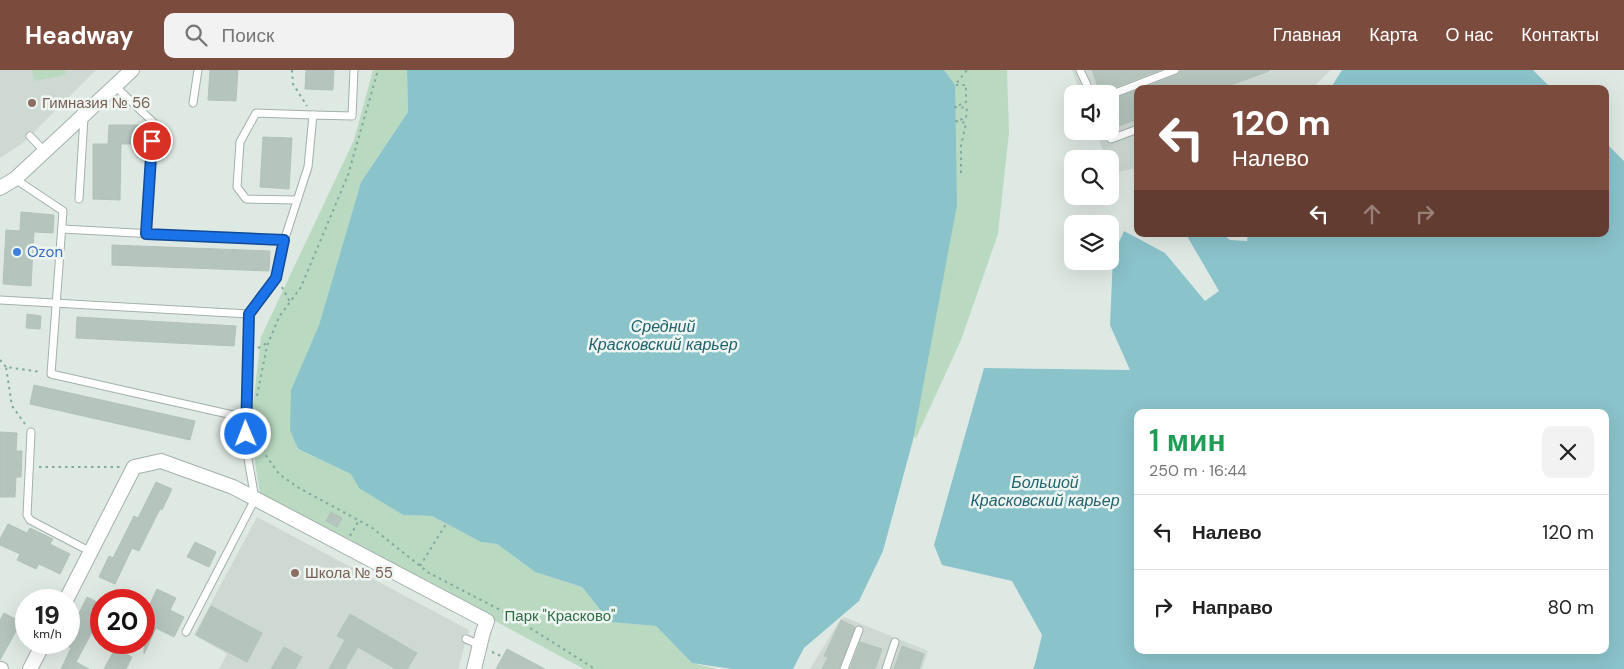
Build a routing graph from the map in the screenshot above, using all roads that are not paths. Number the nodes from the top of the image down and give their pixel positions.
1 (132, 70) edge
2 (198, 70) edge
3 (354, 70) edge
4 (1080, 70) edge
5 (1175, 70) edge
6 (1087, 85) edge
7 (1136, 85) edge
8 (115, 86) junction
9 (1134, 86) edge
10 (1119, 92) edge
11 (193, 103) dead end
12 (84, 114) junction
13 (313, 114) junction
14 (1134, 131) edge
15 (30, 136) dead end
16 (1119, 136) edge
17 (44, 151) junction
18 (15, 179) junction
19 (0, 188) edge
20 (79, 199) dead end
21 (297, 200) junction
22 (62, 229) junction
23 (146, 234) junction
24 (284, 240) junction
25 (0, 300) edge
26 (56, 303) junction
27 (249, 314) junction
28 (246, 418) junction
29 (31, 432) road end
30 (255, 499) junction
31 (91, 552) junction
32 (72, 589) edge
33 (859, 630) dead end
34 (186, 632) dead end
35 (466, 639) dead end
36 (895, 642) dead end
37 (483, 647) junction
38 (38, 654) edge
39 (30, 669) edge
40 (474, 669) edge
41 (844, 669) edge
42 (886, 669) edge

1 - 8 street
2 - 11 lane
3 - 13 lane
4 - 6 lane
5 - 7 lane
8 - 12 street
8 - 23 lane
9 - 10 lane
12 - 17 street
12 - 20 lane
13 - 21 lane
13 - 21 lane
14 - 16 lane
15 - 17 lane
17 - 18 street
18 - 19 street
18 - 22 lane
21 - 24 lane
22 - 23 lane
22 - 26 lane
23 - 24 lane
24 - 27 lane
25 - 26 lane
26 - 27 lane
26 - 28 lane
27 - 28 lane
28 - 30 lane
29 - 31 lane
30 - 31 street
30 - 34 lane
30 - 37 street
31 - 32 street
33 - 41 lane
35 - 37 lane
36 - 42 lane
37 - 40 street
38 - 39 street

